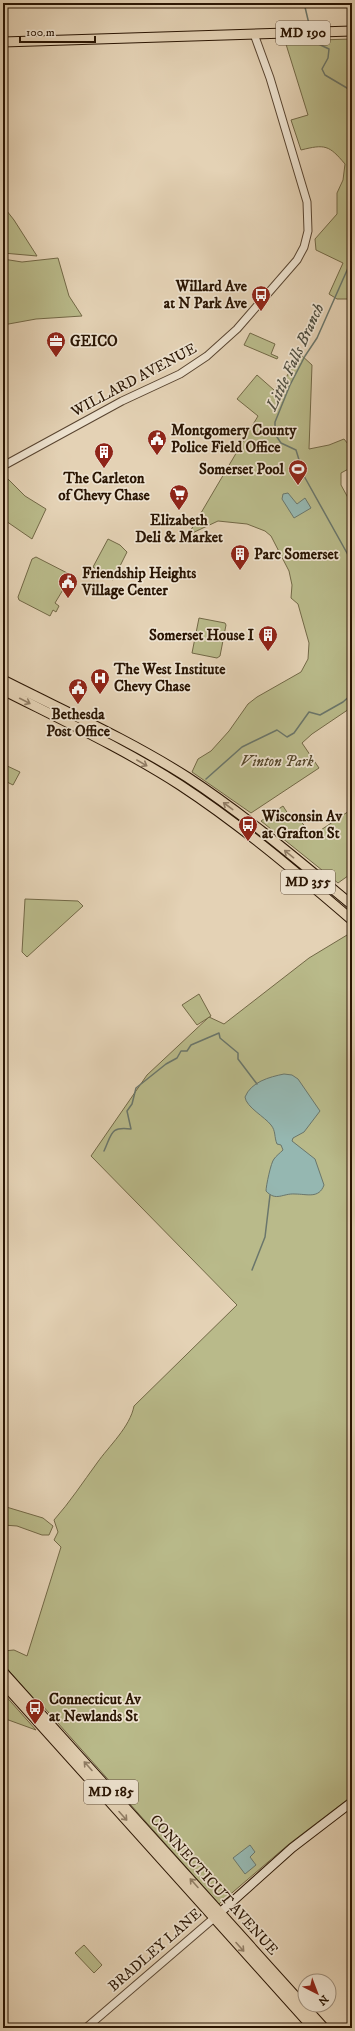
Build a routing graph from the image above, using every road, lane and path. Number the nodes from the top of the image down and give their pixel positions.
1 (352, 31) edge
2 (254, 34) junction
3 (3, 42) edge
4 (3, 466) edge
5 (3, 680) edge
6 (3, 690) edge
7 (352, 905) edge
8 (352, 920) edge
9 (3, 1672) edge
10 (3, 1683) edge
11 (352, 1802) edge
12 (217, 1915) junction
13 (86, 2028) edge
14 (314, 2028) edge
15 (324, 2028) edge

1 - 2 main road, MD 190
2 - 3 main road, MD 190
2 - 4 street, WILLARD AVENUE
7 -> 5 main road, MD 355
6 -> 8 main road, MD 355
12 -> 9 main road, CONNECTICUT AVENUE / MD 185
10 -> 12 main road, CONNECTICUT AVENUE / MD 185
11 - 12 main road, BRADLEY LANE
12 - 13 street, BRADLEY LANE
12 -> 14 main road, CONNECTICUT AVENUE / MD 185
12 - 15 main road, CONNECTICUT AVENUE / MD 185

